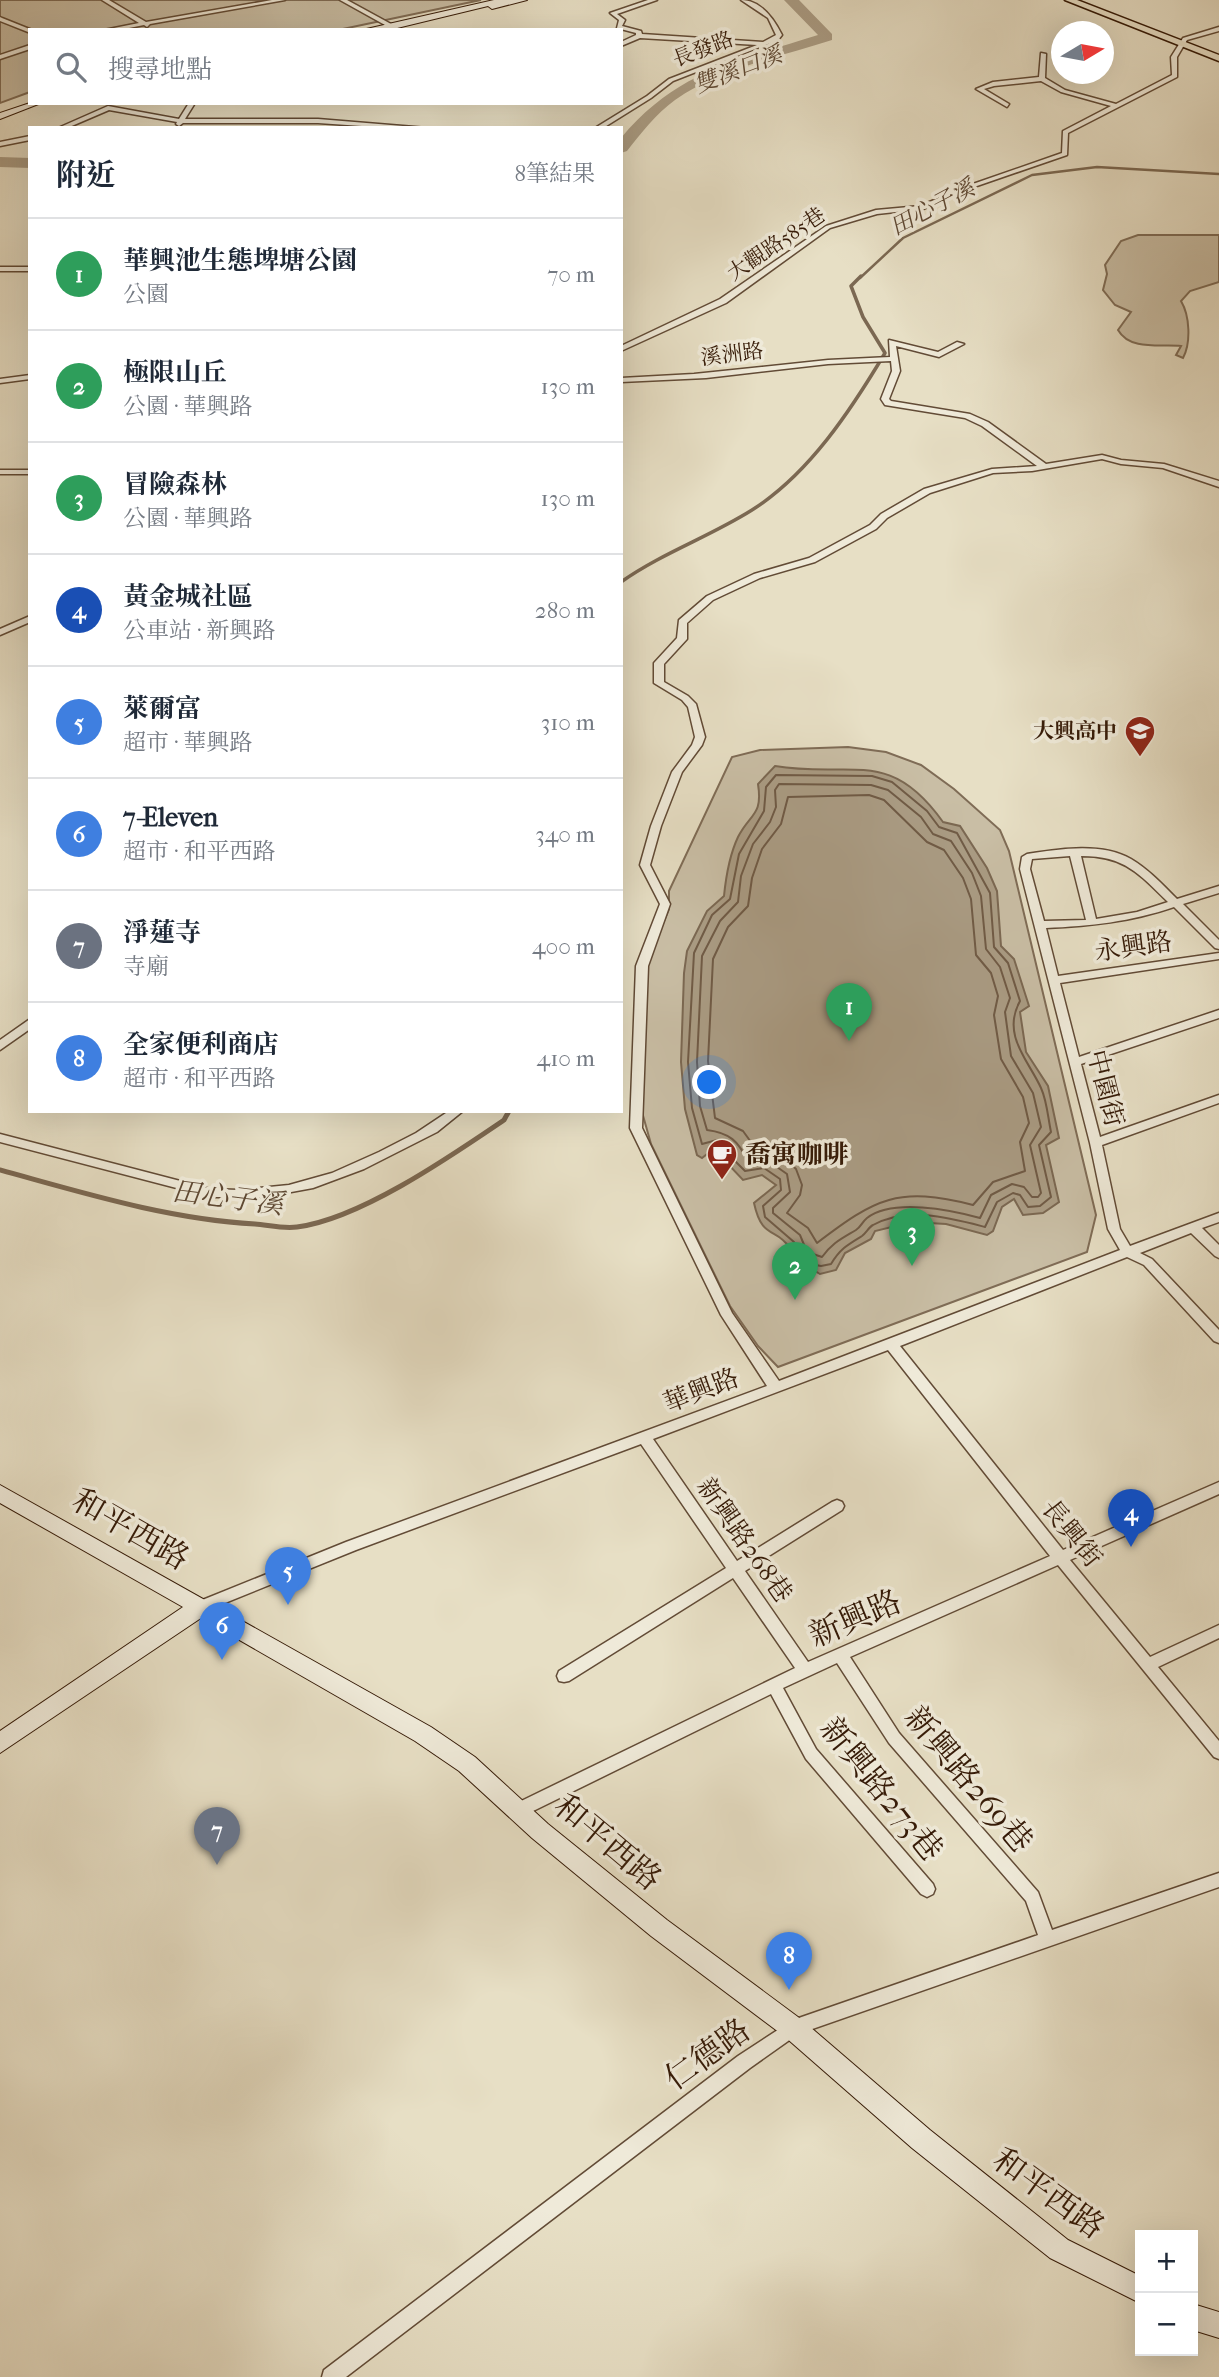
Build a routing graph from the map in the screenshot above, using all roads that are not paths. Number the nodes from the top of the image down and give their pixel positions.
1 (105, 0) edge
2 (282, 0) edge
3 (343, 0) edge
4 (504, 0) edge
5 (518, 0) edge
6 (654, 0) edge
7 (744, 0) edge
8 (1069, 0) edge
9 (1083, 0) edge
10 (0, 19) edge
11 (146, 24) junction
12 (120, 28) edge
13 (151, 28) edge
14 (396, 28) edge
15 (402, 28) edge
16 (402, 28) edge
17 (28, 30) edge
18 (1219, 31) edge
19 (639, 36) junction
20 (1184, 41) junction
21 (623, 43) edge
22 (761, 43) junction
23 (28, 48) edge
24 (1219, 52) edge
25 (1043, 54) dead end
26 (0, 57) edge
27 (1219, 58) edge
28 (1042, 79) junction
29 (28, 100) edge
30 (31, 105) edge
31 (191, 105) edge
32 (111, 106) edge
33 (1007, 106) dead end
34 (1116, 106) junction
35 (0, 110) edge
36 (0, 116) edge
37 (183, 121) junction
38 (66, 126) edge
39 (178, 126) edge
40 (394, 126) edge
41 (600, 126) edge
42 (28, 138) edge
43 (0, 144) edge
44 (0, 269) edge
45 (28, 269) edge
46 (960, 344) dead end
47 (623, 348) edge
48 (895, 359) junction
49 (28, 377) edge
50 (623, 380) edge
51 (0, 381) edge
52 (1043, 466) junction
53 (0, 472) edge
54 (28, 472) edge
55 (1219, 484) edge
56 (28, 620) edge
57 (0, 632) edge
58 (1075, 853) junction
59 (1219, 889) edge
60 (1173, 904) junction
61 (1092, 923) junction
62 (1039, 925) junction
63 (1219, 946) edge
64 (1219, 956) edge
65 (1053, 980) junction
66 (1219, 1014) edge
67 (28, 1025) edge
68 (0, 1046) edge
69 (1076, 1062) junction
70 (1219, 1099) edge
71 (454, 1113) edge
72 (0, 1138) edge
73 (1096, 1143) junction
74 (1219, 1217) edge
75 (1193, 1227) junction
76 (1127, 1252) junction
77 (1219, 1254) edge
78 (1219, 1338) edge
79 (890, 1343) junction
80 (776, 1388) junction
81 (644, 1437) junction
82 (1219, 1489) edge
83 (0, 1493) edge
84 (837, 1506) dead end
85 (1061, 1559) junction
86 (735, 1567) junction
87 (200, 1607) junction
88 (1219, 1631) edge
89 (841, 1656) junction
90 (1148, 1665) junction
91 (805, 1670) junction
92 (564, 1676) dead end
93 (774, 1686) junction
94 (0, 1743) edge
95 (1219, 1752) edge
96 (519, 1810) junction
97 (1219, 1880) edge
98 (927, 1889) dead end
99 (1048, 1941) junction
100 (793, 2028) junction
101 (1135, 2287) edge
102 (1198, 2319) edge
103 (1219, 2325) edge
104 (331, 2377) edge

1 - 11 street
2 - 11 street
3 - 14 street
4 - 15 street
5 - 16 street
6 - 19 street
7 - 22 street, 長發路
8 - 20 main road
9 - 20 main road
10 - 17 street
11 - 12 street
11 - 13 street
18 - 20 street
19 - 21 street
19 - 22 street
20 - 24 main road
20 - 27 main road
20 - 34 street, 大觀路585巷
22 - 41 street, 長發路
23 - 26 street
25 - 28 street
28 - 33 street
28 - 34 street
29 - 35 street
30 - 36 street
31 - 37 street
32 - 37 street
32 - 38 street
34 - 47 street, 大觀路585巷
37 - 39 street
37 - 40 street
42 - 43 street
44 - 45 street
46 - 48 street
48 - 50 street, 溪洲路
48 - 52 street
49 - 51 street
52 - 55 street
52 - 80 street
53 - 54 street
56 - 57 street
58 - 60 street
58 - 61 street
58 - 62 street, 中園街
59 - 60 street
60 - 61 street
60 - 63 street
61 - 62 street
62 - 65 street, 中園街
64 - 65 street, 永興路
65 - 69 street, 中園街
66 - 69 street
67 - 68 street
69 - 73 street, 中園街
70 - 73 street
71 - 72 street
73 - 76 street, 中園街
74 - 75 street, 華興路
75 - 76 street, 華興路
75 - 77 street
76 - 78 street
76 - 79 street, 華興路
79 - 80 street, 華興路
79 - 85 street, 長興街
80 - 81 street, 華興路
81 - 86 street, 新興路268巷
81 - 87 street, 華興路
82 - 85 street, 新興路
83 - 87 street, 和平西路
84 - 86 street
85 - 89 street, 新興路
85 - 90 street, 長興街
86 - 91 street, 新興路268巷
86 - 92 street
87 - 94 street
87 - 96 street, 和平西路
88 - 90 street
89 - 91 street, 新興路
89 - 99 street, 新興路269巷
90 - 95 street, 長興街
91 - 93 street, 新興路
93 - 96 street, 新興路
93 - 98 street, 新興路273巷
96 - 100 street, 和平西路
97 - 99 street, 仁德路
99 - 100 street, 仁德路
100 - 101 street, 和平西路
100 - 104 street, 仁德路
102 - 103 street

